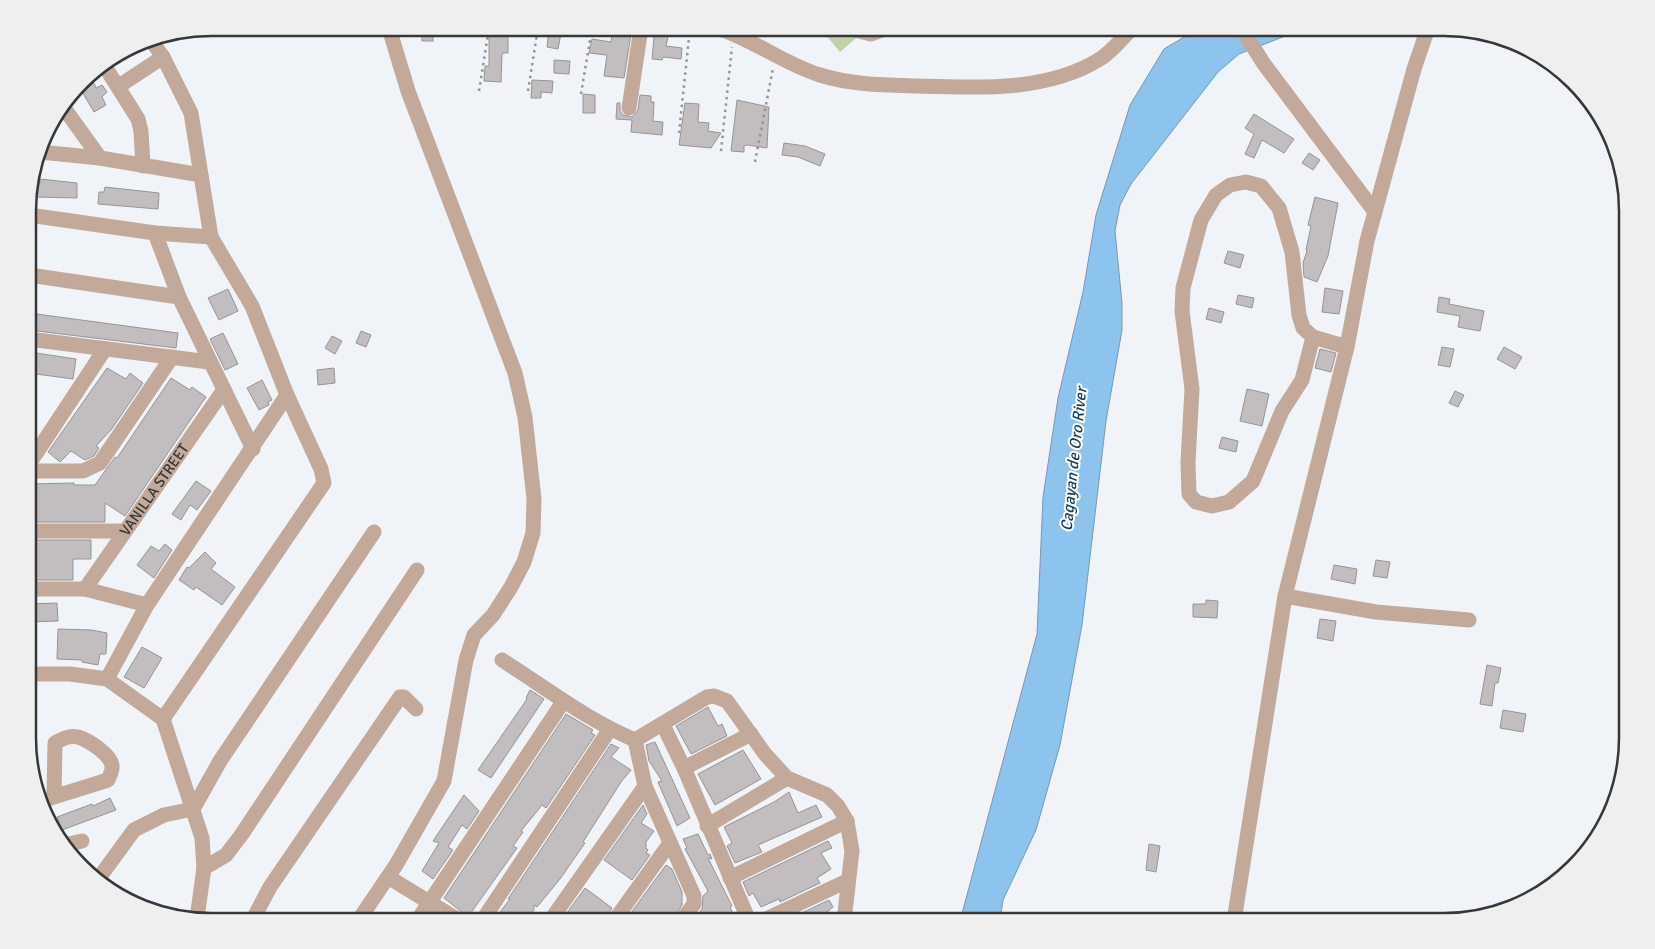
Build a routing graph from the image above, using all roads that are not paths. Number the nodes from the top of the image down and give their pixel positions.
1 (1124, 36) edge
2 (1246, 36) edge
3 (1425, 36) edge
4 (392, 37) edge
5 (640, 37) edge
6 (740, 37) edge
7 (155, 46) edge
8 (163, 57) junction
9 (108, 70) edge
10 (119, 86) junction
11 (629, 108) dead end
12 (67, 112) edge
13 (47, 153) edge
14 (100, 158) junction
15 (143, 166) junction
16 (201, 175) junction
17 (1375, 212) junction
18 (36, 216) edge
19 (155, 233) junction
20 (212, 237) junction
21 (36, 276) edge
22 (179, 297) junction
23 (1313, 337) junction
24 (36, 339) edge
25 (1347, 347) junction
26 (105, 349) junction
27 (172, 357) junction
28 (209, 362) junction
29 (223, 391) junction
30 (287, 395) junction
31 (253, 448) junction
32 (36, 453) edge
33 (36, 470) edge
34 (36, 531) edge
35 (124, 531) junction
36 (374, 532) dead end
37 (417, 570) dead end
38 (36, 589) edge
39 (85, 589) junction
40 (1285, 596) junction
41 (147, 606) junction
42 (1469, 620) dead end
43 (502, 660) dead end
44 (36, 674) edge
45 (107, 679) junction
46 (564, 702) junction
47 (416, 709) dead end
48 (163, 719) junction
49 (662, 725) junction
50 (610, 729) junction
51 (752, 734) junction
52 (635, 740) junction
53 (684, 768) junction
54 (787, 778) junction
55 (645, 786) junction
56 (49, 799) edge
57 (193, 809) junction
58 (847, 821) junction
59 (707, 826) junction
60 (82, 841) dead end
61 (72, 843) edge
62 (670, 843) junction
63 (204, 868) junction
64 (102, 874) edge
65 (388, 877) junction
66 (730, 878) junction
67 (847, 881) junction
68 (431, 904) junction
69 (198, 912) edge
70 (845, 912) edge
71 (1235, 912) edge
72 (257, 913) edge
73 (364, 913) edge
74 (424, 913) edge
75 (446, 913) edge
76 (487, 913) edge
77 (556, 913) edge
78 (620, 913) edge
79 (687, 913) edge
80 (745, 913) edge
81 (780, 913) edge

1 - 6 street
2 - 17 street
3 - 17 street
4 - 65 street
5 - 11 street
7 - 8 street
8 - 10 street
8 - 16 street
9 - 10 street
10 - 15 street
12 - 14 street
13 - 14 street
14 - 15 street
15 - 16 street
16 - 20 street
17 - 25 street
18 - 19 street
19 - 20 street
19 - 22 street
20 - 30 street
21 - 22 street
22 - 28 street
23 - 23 street
23 - 25 street
24 - 26 street
25 - 40 street
26 - 27 street
26 - 32 street
27 - 28 street
27 - 33 street
28 - 29 street
29 - 31 street
29 - 35 street, VANILLA STREET
30 - 31 street
30 - 48 street
31 - 41 street
34 - 35 street
35 - 39 street, VANILLA STREET
36 - 57 street
37 - 63 street
38 - 39 street
39 - 41 street
40 - 42 street
40 - 71 street
41 - 45 street
43 - 46 street
44 - 45 street
45 - 48 street
46 - 50 street
46 - 68 street
47 - 72 street
48 - 57 street
49 - 51 street
49 - 52 street
49 - 53 street
50 - 52 street
50 - 76 street
51 - 53 street
51 - 54 street
52 - 55 street
53 - 59 street
54 - 58 street
54 - 59 street
55 - 62 street
55 - 77 street
56 - 56 street
57 - 63 street
57 - 64 street
58 - 66 street
58 - 67 street
59 - 66 street
60 - 61 street
62 - 78 street
62 - 79 street
63 - 69 street
65 - 68 street
65 - 73 street
66 - 80 street
67 - 70 street
67 - 81 street
68 - 74 street
68 - 75 street

